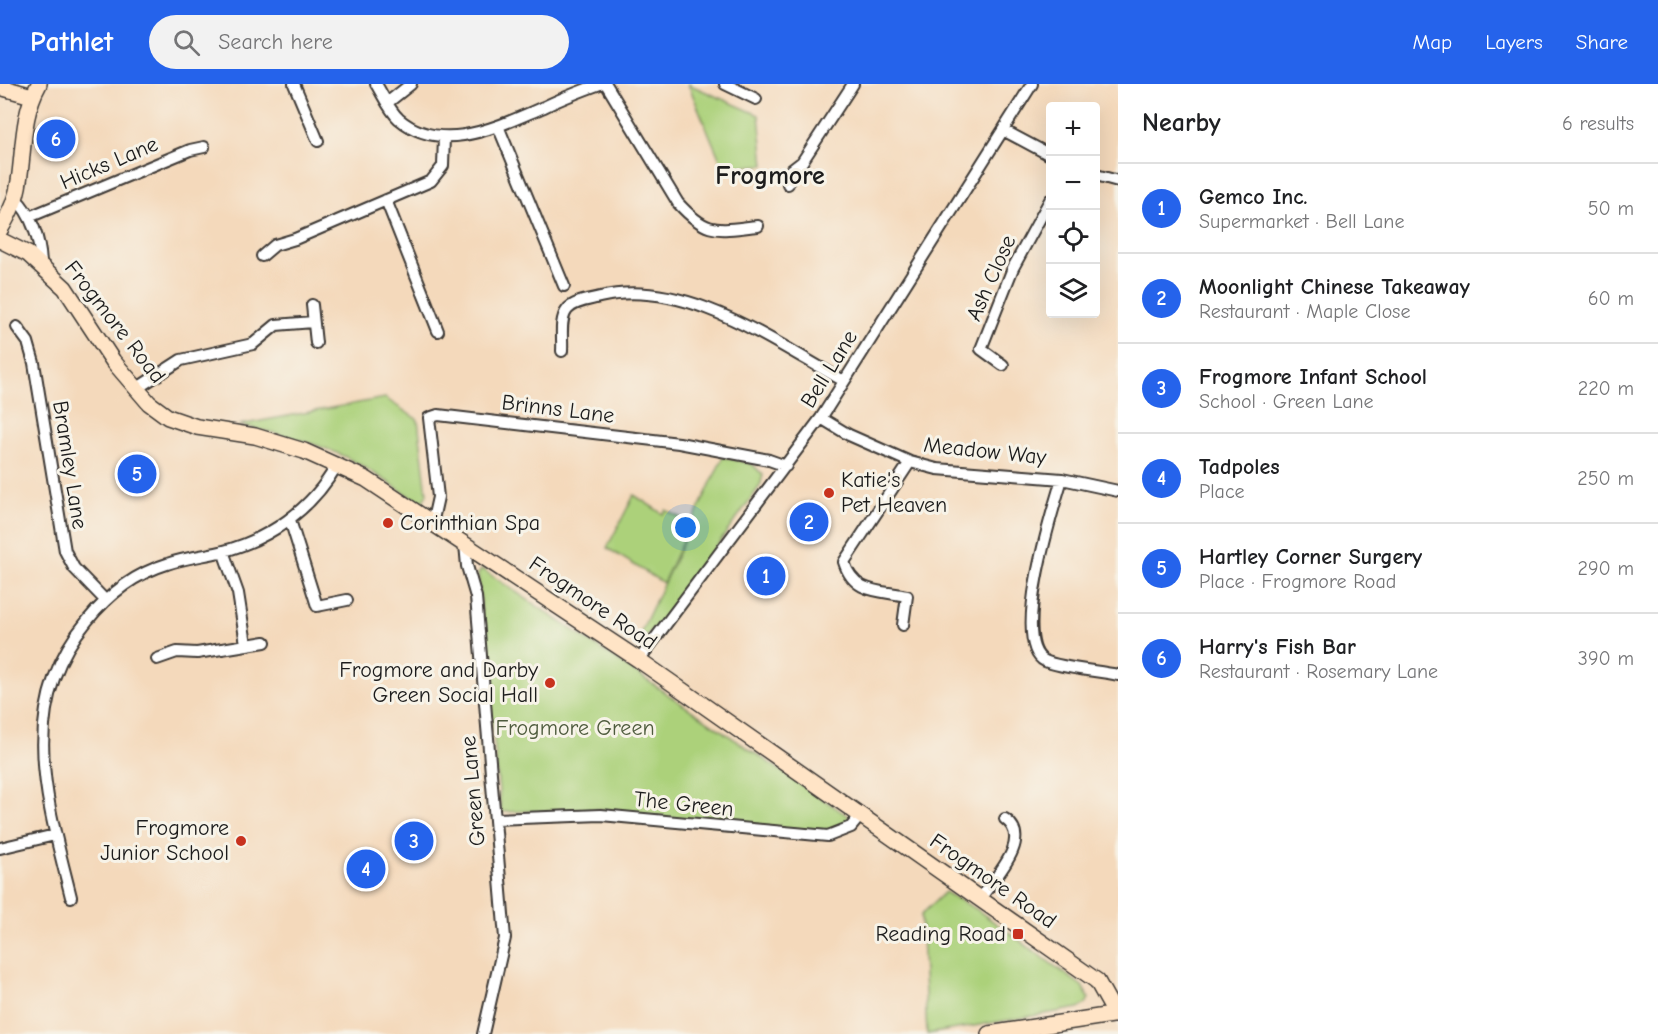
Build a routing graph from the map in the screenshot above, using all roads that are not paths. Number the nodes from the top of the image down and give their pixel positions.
1 (294, 84) edge
2 (376, 84) edge
3 (411, 84) edge
4 (600, 84) edge
5 (606, 84) edge
6 (725, 84) edge
7 (853, 84) edge
8 (1032, 84) edge
9 (0, 87) edge
10 (35, 90) edge
11 (756, 99) dead end
12 (387, 103) junction
13 (498, 126) junction
14 (1003, 130) junction
15 (444, 137) junction
16 (318, 141) dead end
17 (204, 147) dead end
18 (1046, 153) edge
19 (1100, 177) edge
20 (1118, 182) edge
21 (788, 184) dead end
22 (15, 198) junction
23 (386, 200) junction
24 (1046, 208) edge
25 (30, 217) junction
26 (758, 226) dead end
27 (0, 230) edge
28 (0, 240) edge
29 (262, 256) dead end
30 (41, 263) junction
31 (564, 286) dead end
32 (312, 306) dead end
33 (313, 322) junction
34 (17, 327) dead end
35 (438, 331) dead end
36 (316, 343) dead end
37 (562, 351) dead end
38 (1003, 365) dead end
39 (844, 381) junction
40 (136, 389) junction
41 (821, 418) junction
42 (909, 462) junction
43 (337, 465) junction
44 (786, 466) junction
45 (1062, 479) junction
46 (1118, 490) edge
47 (290, 520) junction
48 (432, 524) junction
49 (465, 544) junction
50 (223, 551) junction
51 (105, 599) junction
52 (347, 600) dead end
53 (903, 625) dead end
54 (265, 642) dead end
55 (246, 645) junction
56 (157, 659) dead end
57 (639, 660) junction
58 (1118, 675) edge
59 (860, 816) junction
60 (496, 819) junction
61 (1005, 819) dead end
62 (55, 835) junction
63 (0, 848) edge
64 (71, 897) dead end
65 (980, 899) junction
66 (1117, 1014) edge
67 (483, 1034) edge
68 (989, 1034) edge

1 - 16 street
2 - 12 street
3 - 12 street
4 - 13 street
5 - 26 street
6 - 11 street
7 - 21 street
8 - 14 street, Bell Lane
9 - 10 street
10 - 22 street
12 - 15 street
13 - 15 street
13 - 31 street
14 - 18 street
14 - 39 street, Bell Lane
15 - 23 street
17 - 25 street, Hicks Lane
19 - 20 street
22 - 25 street, Frogmore Road
22 - 27 street
23 - 29 street
23 - 35 street
24 - 38 street, Ash Close
25 - 30 street, Frogmore Road
28 - 30 street, Frogmore Road
30 - 40 street, Frogmore Road
32 - 33 street
33 - 36 street
33 - 40 street
34 - 51 street, Bramley Lane
37 - 39 street
39 - 41 street, Bell Lane
40 - 43 street, Frogmore Road
41 - 42 street, Meadow Way
41 - 44 street, Bell Lane
42 - 45 street, Meadow Way
42 - 53 street
43 - 47 street
43 - 48 street, Frogmore Road
44 - 48 street, Brinns Lane
44 - 57 street, Bell Lane
45 - 46 street, Meadow Way
45 - 58 street
47 - 50 street
47 - 52 street
48 - 49 street, Frogmore Road
49 - 57 street, Frogmore Road
49 - 60 street, Green Lane
50 - 51 street
50 - 55 street
51 - 62 street
54 - 55 street
55 - 56 street
57 - 59 street, Frogmore Road
59 - 60 street, The Green
59 - 65 street, Frogmore Road
60 - 67 street, Green Lane
61 - 65 street
62 - 63 street
62 - 64 street
65 - 66 street, Frogmore Road
66 - 68 street

